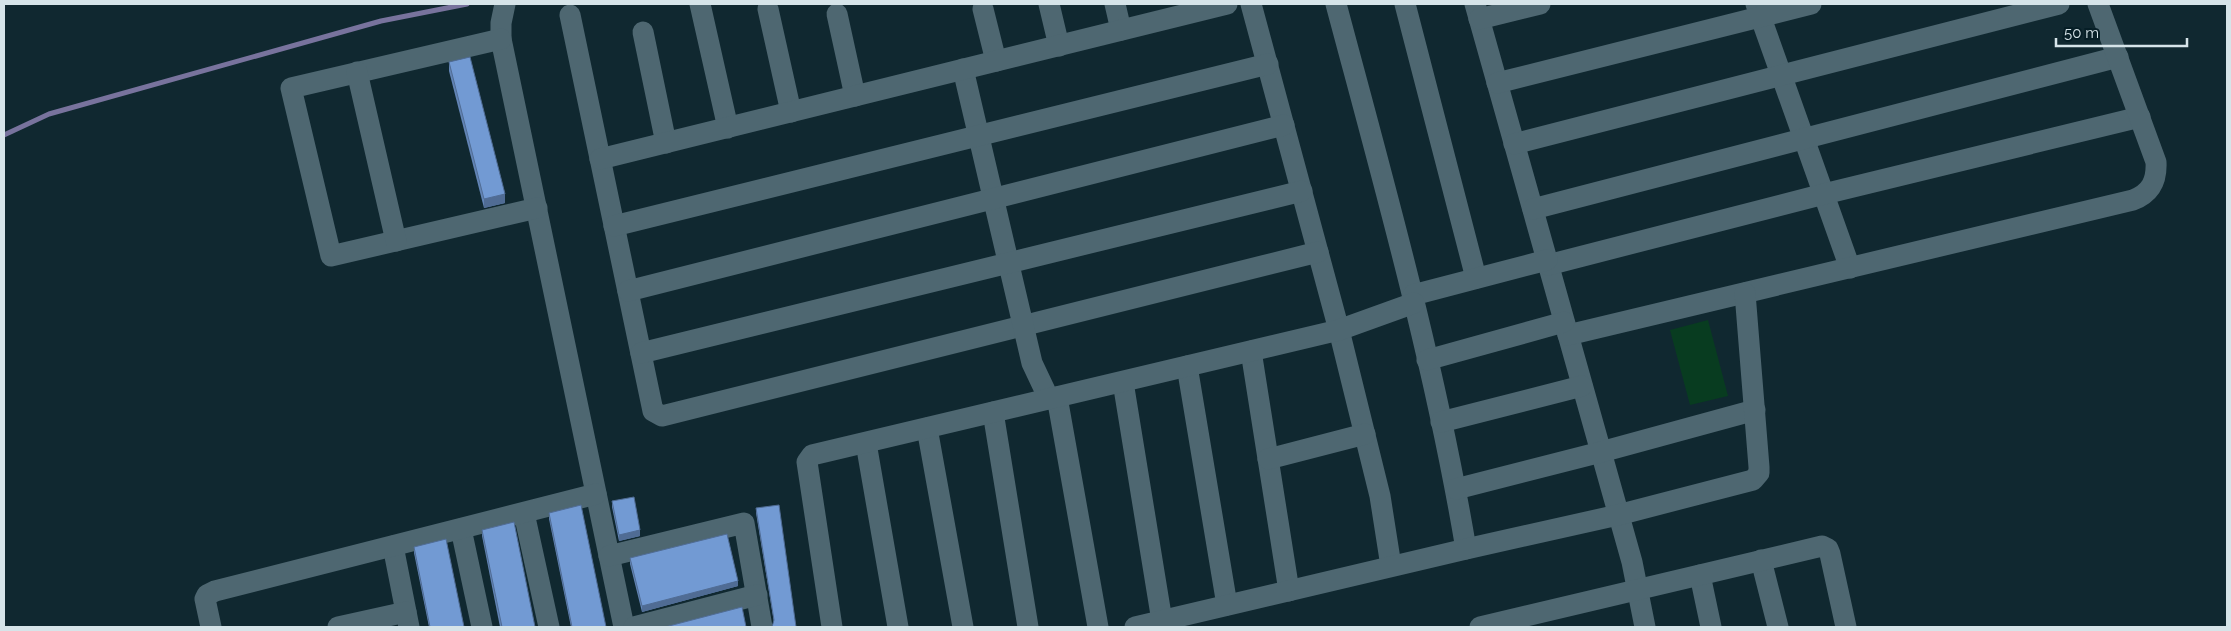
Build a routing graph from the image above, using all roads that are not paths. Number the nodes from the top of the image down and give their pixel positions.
1 (505, 4) edge
2 (700, 4) edge
3 (1049, 4) edge
4 (1115, 4) edge
5 (1227, 4) edge
6 (1251, 4) edge
7 (1336, 4) edge
8 (1405, 4) edge
9 (1540, 4) edge
10 (1811, 4) edge
11 (2059, 4) edge
12 (2098, 4) edge
13 (768, 9) dead end
14 (983, 9) dead end
15 (1184, 9) edge
16 (1758, 10) edge
17 (1477, 11) edge
18 (836, 14) dead end
19 (570, 15) dead end
20 (1121, 30) junction
21 (643, 32) dead end
22 (501, 38) junction
23 (1059, 46) junction
24 (2118, 58) junction
25 (996, 61) junction
26 (1268, 64) junction
27 (964, 69) junction
28 (356, 72) junction
29 (1781, 75) junction
30 (1497, 82) junction
31 (855, 96) junction
32 (791, 112) junction
33 (2140, 118) junction
34 (1284, 125) junction
35 (728, 128) junction
36 (979, 136) junction
37 (1804, 139) junction
38 (666, 143) junction
39 (1514, 144) junction
40 (600, 159) junction
41 (1302, 191) junction
42 (1824, 194) junction
43 (993, 198) junction
44 (537, 208) junction
45 (1533, 209) junction
46 (614, 226) junction
47 (396, 241) junction
48 (1318, 252) junction
49 (1548, 262) junction
50 (1008, 263) junction
51 (1850, 268) junction
52 (1476, 278) junction
53 (628, 291) junction
54 (1745, 293) junction
55 (1414, 299) junction
56 (1023, 326) junction
57 (1566, 329) junction
58 (1340, 330) junction
59 (1251, 351) junction
60 (641, 353) junction
61 (1427, 360) junction
62 (1187, 366) junction
63 (1123, 382) junction
64 (1582, 386) junction
65 (1053, 398) junction
66 (1755, 410) junction
67 (993, 412) junction
68 (1441, 422) junction
69 (927, 428) junction
70 (1365, 434) junction
71 (866, 443) junction
72 (1601, 452) junction
73 (1268, 459) junction
74 (1456, 489) junction
75 (596, 494) junction
76 (524, 512) junction
77 (1618, 515) junction
78 (461, 528) junction
79 (393, 546) junction
80 (1466, 549) junction
81 (609, 556) junction
82 (1762, 560) junction
83 (1391, 566) junction
84 (1700, 575) junction
85 (1290, 590) junction
86 (1637, 590) junction
87 (757, 595) junction
88 (1227, 605) junction
89 (408, 620) edge
90 (1162, 621) junction
91 (211, 627) edge
92 (338, 627) edge
93 (482, 627) edge
94 (549, 627) edge
95 (624, 627) edge
96 (634, 627) edge
97 (762, 627) edge
98 (832, 627) edge
99 (898, 627) edge
100 (963, 627) edge
101 (1028, 627) edge
102 (1098, 627) edge
103 (1135, 627) edge
104 (1480, 627) edge
105 (1645, 627) edge
106 (1711, 627) edge
107 (1778, 627) edge
108 (1846, 627) edge

1 - 22 street
2 - 35 street
3 - 23 street
4 - 20 street
5 - 15 street
6 - 26 street
7 - 55 street
8 - 52 street
9 - 17 street
10 - 16 street
11 - 29 street
12 - 24 street
13 - 32 street
14 - 25 street
15 - 20 street
16 - 29 street
16 - 30 street
17 - 30 street
18 - 31 street
19 - 40 street
20 - 23 street
21 - 38 street
22 - 28 street
22 - 44 street
23 - 25 street
24 - 33 street
24 - 37 street
25 - 27 street
26 - 34 street
26 - 36 street
27 - 31 street
27 - 36 street
28 - 47 street
28 - 47 street
29 - 37 street
29 - 39 street
30 - 39 street
31 - 32 street
32 - 35 street
33 - 42 street
33 - 51 street
34 - 41 street
34 - 43 street
35 - 38 street
36 - 43 street
36 - 46 street
37 - 42 street
37 - 45 street
38 - 40 street
39 - 45 street
40 - 46 street
41 - 48 street
41 - 50 street
42 - 49 street
42 - 51 street
43 - 50 street
43 - 53 street
44 - 47 street
44 - 75 street
45 - 49 street
46 - 53 street
48 - 56 street
48 - 58 street
49 - 52 street
49 - 57 street
50 - 56 street
50 - 60 street
51 - 54 street
52 - 55 street
53 - 60 street
54 - 57 street
54 - 66 street
55 - 58 street
55 - 61 street
56 - 60 street
56 - 65 street
57 - 61 street
57 - 64 street
58 - 59 street
58 - 70 street
59 - 62 street
59 - 73 street
61 - 68 street
62 - 63 street
62 - 88 street
63 - 65 street
63 - 90 street
64 - 68 street
64 - 72 street
65 - 67 street
65 - 102 street
66 - 72 street
66 - 77 street
67 - 69 street
67 - 101 street
68 - 74 street
69 - 71 street
69 - 100 street
70 - 73 street
70 - 83 street
71 - 98 street
71 - 99 street
72 - 74 street
72 - 77 street
73 - 85 street
74 - 80 street
75 - 76 street
75 - 81 street
76 - 78 street
76 - 94 street
77 - 80 street
77 - 86 street
78 - 79 street
78 - 93 street
79 - 89 street
79 - 91 street
80 - 83 street
81 - 87 street
81 - 95 street
82 - 84 street
82 - 107 street
82 - 108 street
83 - 85 street
84 - 86 street
84 - 106 street
85 - 88 street
86 - 104 street
86 - 105 street
87 - 96 street
87 - 97 street
88 - 90 street
89 - 92 street
90 - 103 street

